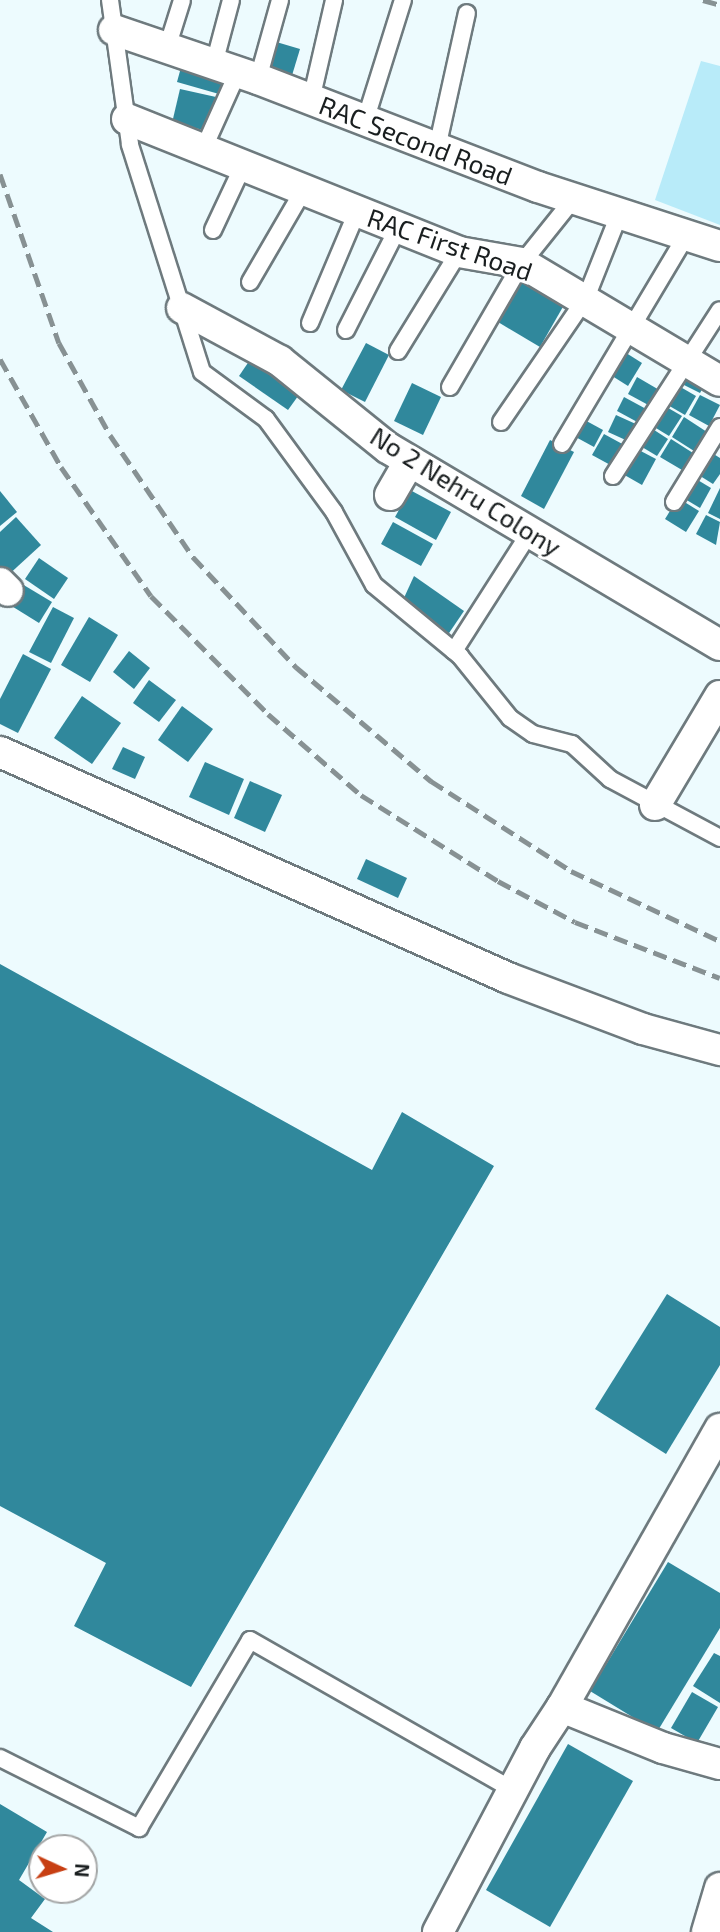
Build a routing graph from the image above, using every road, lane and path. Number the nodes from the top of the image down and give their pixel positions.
1 (110, 0) edge
2 (181, 0) edge
3 (231, 0) edge
4 (280, 0) edge
5 (334, 0) edge
6 (403, 0) edge
7 (467, 13) dead end
8 (114, 30) junction
9 (167, 48) junction
10 (237, 72) junction
11 (312, 100) junction
12 (127, 119) junction
13 (365, 121) junction
14 (438, 148) junction
15 (202, 152) junction
16 (242, 168) junction
17 (303, 191) junction
18 (574, 198) junction
19 (357, 212) junction
20 (620, 212) junction
21 (398, 228) junction
22 (213, 230) dead end
23 (687, 234) junction
24 (720, 246) edge
25 (459, 252) junction
26 (522, 263) junction
27 (250, 282) dead end
28 (586, 298) junction
29 (181, 308) junction
30 (720, 310) edge
31 (310, 323) dead end
32 (346, 330) dead end
33 (631, 331) junction
34 (398, 352) dead end
35 (688, 362) junction
36 (720, 381) edge
37 (450, 387) dead end
38 (502, 422) dead end
39 (720, 427) edge
40 (562, 444) dead end
41 (410, 461) junction
42 (613, 476) dead end
43 (390, 495) dead end
44 (674, 502) dead end
45 (530, 532) junction
46 (720, 645) edge
47 (454, 651) junction
48 (720, 696) edge
49 (0, 752) edge
50 (656, 805) junction
51 (720, 838) edge
52 (720, 1050) edge
53 (720, 1429) edge
54 (562, 1707) junction
55 (0, 1758) edge
56 (720, 1764) edge
57 (513, 1790) junction
58 (720, 1888) edge
59 (438, 1932) edge
60 (707, 1932) edge

1 - 8 lane
2 - 9 lane
3 - 10 lane
4 - 10 lane
5 - 11 lane
6 - 13 lane
7 - 14 lane
8 - 9 street, RAC Second Road
8 - 12 lane
9 - 10 street, RAC Second Road
10 - 11 street, RAC Second Road
10 - 15 lane
11 - 13 street, RAC Second Road
12 - 15 street, RAC First Road
12 - 29 lane
13 - 14 street, RAC Second Road
14 - 18 street, RAC Second Road
15 - 16 street, RAC First Road
16 - 17 street, RAC First Road
16 - 22 lane
17 - 19 street, RAC First Road
17 - 27 lane
18 - 20 street, RAC Second Road
18 - 26 lane
19 - 21 street, RAC First Road
19 - 31 lane
20 - 23 street, RAC Second Road
20 - 28 lane
21 - 25 street, RAC First Road
21 - 32 lane
23 - 24 street, RAC Second Road
23 - 33 lane
25 - 26 street, RAC First Road
25 - 34 lane
26 - 28 street, RAC First Road
26 - 37 lane
28 - 33 street, RAC First Road
28 - 38 lane
29 - 41 street, No 2 Nehru Colony
29 - 47 lane
30 - 35 lane
33 - 35 street, RAC First Road
33 - 40 lane
35 - 36 street, RAC First Road
35 - 42 lane
39 - 44 lane
41 - 43 street
41 - 45 street, No 2 Nehru Colony
45 - 46 street, No 2 Nehru Colony
45 - 47 lane
47 - 50 lane
48 - 50 street
49 - 52 street
50 - 51 lane
53 - 54 street
54 - 56 street
54 - 57 street
55 - 57 lane
57 - 59 street
58 - 60 street

